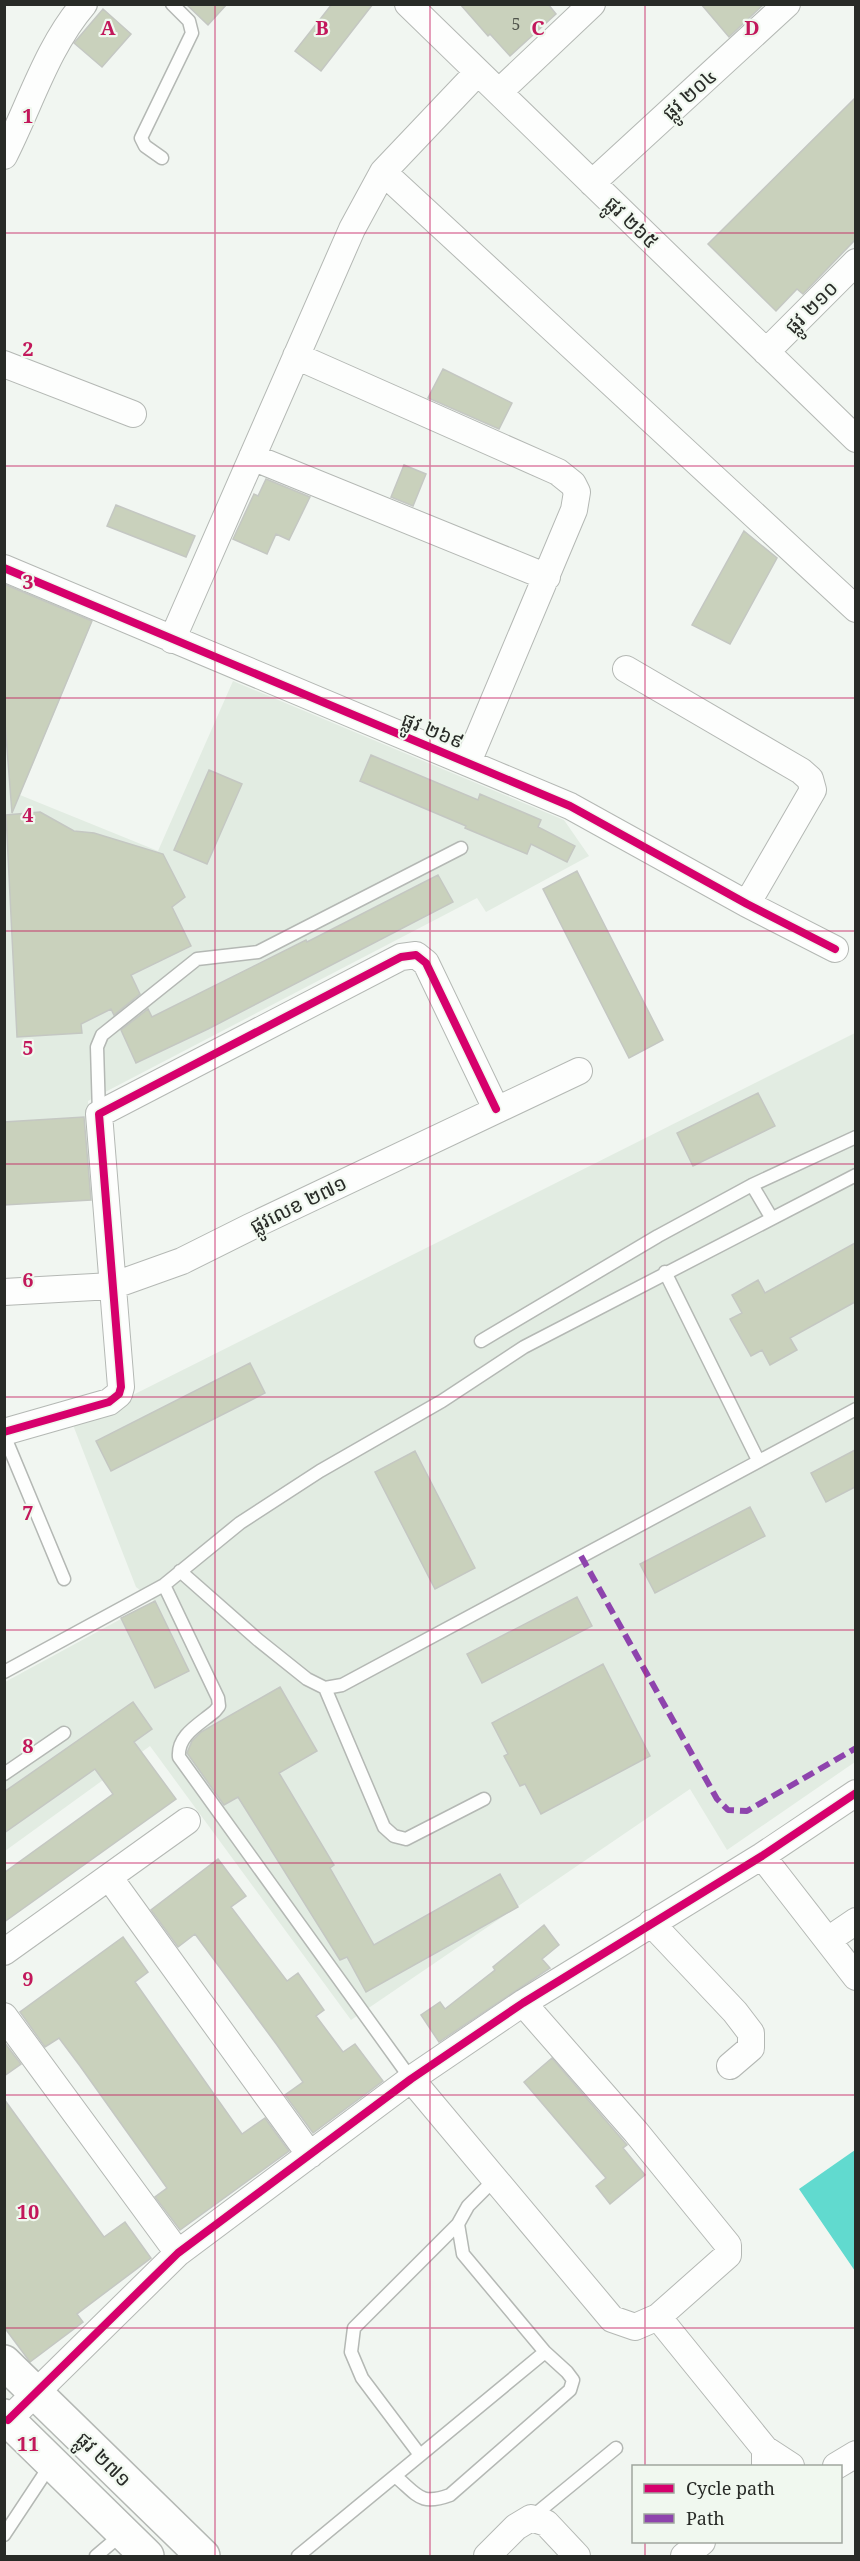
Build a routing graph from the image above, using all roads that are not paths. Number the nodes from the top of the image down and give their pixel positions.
1 (84, 4) edge
2 (172, 4) edge
3 (408, 4) edge
4 (592, 4) edge
5 (787, 4) edge
6 (478, 72) junction
7 (499, 92) junction
8 (4, 156) edge
9 (162, 158) dead end
10 (383, 172) junction
11 (592, 183) junction
12 (855, 262) edge
13 (766, 352) junction
14 (296, 356) junction
15 (4, 364) edge
16 (133, 414) dead end
17 (855, 439) edge
18 (252, 457) junction
19 (4, 568) edge
20 (547, 577) junction
21 (855, 609) edge
22 (172, 640) junction
23 (626, 669) dead end
24 (468, 762) junction
25 (461, 848) dead end
26 (747, 904) junction
27 (835, 949) dead end
28 (579, 1071) dead end
29 (496, 1109) junction
30 (99, 1114) junction
31 (855, 1137) edge
32 (855, 1175) edge
33 (752, 1185) junction
34 (771, 1217) junction
35 (665, 1272) junction
36 (112, 1286) junction
37 (4, 1292) edge
38 (481, 1341) dead end
39 (855, 1408) edge
40 (4, 1434) edge
41 (758, 1460) junction
42 (180, 1571) junction
43 (64, 1579) dead end
44 (164, 1585) junction
45 (4, 1672) edge
46 (325, 1688) junction
47 (64, 1734) dead end
48 (4, 1774) edge
49 (855, 1793) edge
50 (484, 1799) dead end
51 (187, 1821) dead end
52 (762, 1856) junction
53 (109, 1877) junction
54 (855, 1920) edge
55 (651, 1923) junction
56 (828, 1940) junction
57 (4, 1952) edge
58 (855, 1977) edge
59 (524, 2003) junction
60 (4, 2016) edge
61 (730, 2066) dead end
62 (411, 2079) junction
63 (310, 2154) junction
64 (495, 2179) junction
65 (458, 2224) junction
66 (178, 2253) junction
67 (658, 2317) junction
68 (545, 2352) junction
69 (4, 2362) edge
70 (36, 2393) junction
71 (6, 2418) edge
72 (616, 2448) dead end
73 (855, 2454) edge
74 (420, 2455) junction
75 (765, 2458) edge
76 (52, 2463) junction
77 (788, 2465) edge
78 (838, 2465) edge
79 (395, 2476) junction
80 (531, 2518) junction
81 (123, 2533) junction
82 (4, 2535) edge
83 (700, 2543) edge
84 (96, 2556) edge
85 (147, 2556) edge
86 (203, 2556) edge
87 (298, 2556) edge
88 (487, 2556) edge
89 (577, 2556) edge
90 (684, 2556) edge

1 - 8 street
2 - 9 lane
3 - 6 street, ផ្លូវ ២៦៥
4 - 7 street
5 - 11 street, ផ្លូវ ២០៤
6 - 7 street, ផ្លូវ ២៦៥
6 - 10 street
7 - 11 street, ផ្លូវ ២៦៥
10 - 14 street
10 - 21 street
11 - 13 street, ផ្លូវ ២៦៥
12 - 13 street, ផ្លូវ ២១០
13 - 17 street, ផ្លូវ ២៦៥
14 - 18 street
14 - 20 street
15 - 16 street
18 - 20 street
18 - 22 street
19 - 22 street, ផ្លូវ ២៦៩
20 - 24 street
22 - 24 street, ផ្លូវ ២៦៩
23 - 26 street
24 - 26 street, ផ្លូវ ២៦៩
25 - 30 lane
26 - 27 street, ផ្លូវ ២៦៩
28 - 29 street, ផ្លូវលេខ ២៧១
29 - 30 street
29 - 36 street, ផ្លូវលេខ ២៧១
30 - 36 street
31 - 33 lane
32 - 34 lane
33 - 34 lane
33 - 38 lane
34 - 35 lane
35 - 41 lane
35 - 42 lane
36 - 37 street, ផ្លូវលេខ ២៧១
36 - 40 street
39 - 41 lane
40 - 43 lane
41 - 46 lane
42 - 44 lane
42 - 46 lane
44 - 45 lane
44 - 62 lane
46 - 50 lane
47 - 48 lane
49 - 52 street
51 - 53 street
52 - 55 street
52 - 56 street
53 - 57 street
53 - 63 street
54 - 56 street
55 - 59 street
55 - 61 street
56 - 58 street
59 - 62 street
59 - 67 street
60 - 66 street
62 - 63 street
62 - 64 street
63 - 66 street
64 - 65 lane
64 - 67 street
65 - 68 lane
65 - 74 lane
66 - 70 street
67 - 75 street
68 - 74 lane
68 - 79 lane
69 - 70 main road, ផ្លូវ ២៧១
70 - 71 street
70 - 86 main road, ផ្លូវ ២៧១
71 - 76 main road, ផ្លូវ ២៧១
72 - 80 lane
73 - 78 street
74 - 79 lane
75 - 77 street
76 - 81 main road, ផ្លូវ ២៧១
76 - 82 lane
79 - 87 lane
80 - 88 street
80 - 89 street
81 - 84 lane
81 - 85 main road, ផ្លូវ ២៧១
83 - 90 street

